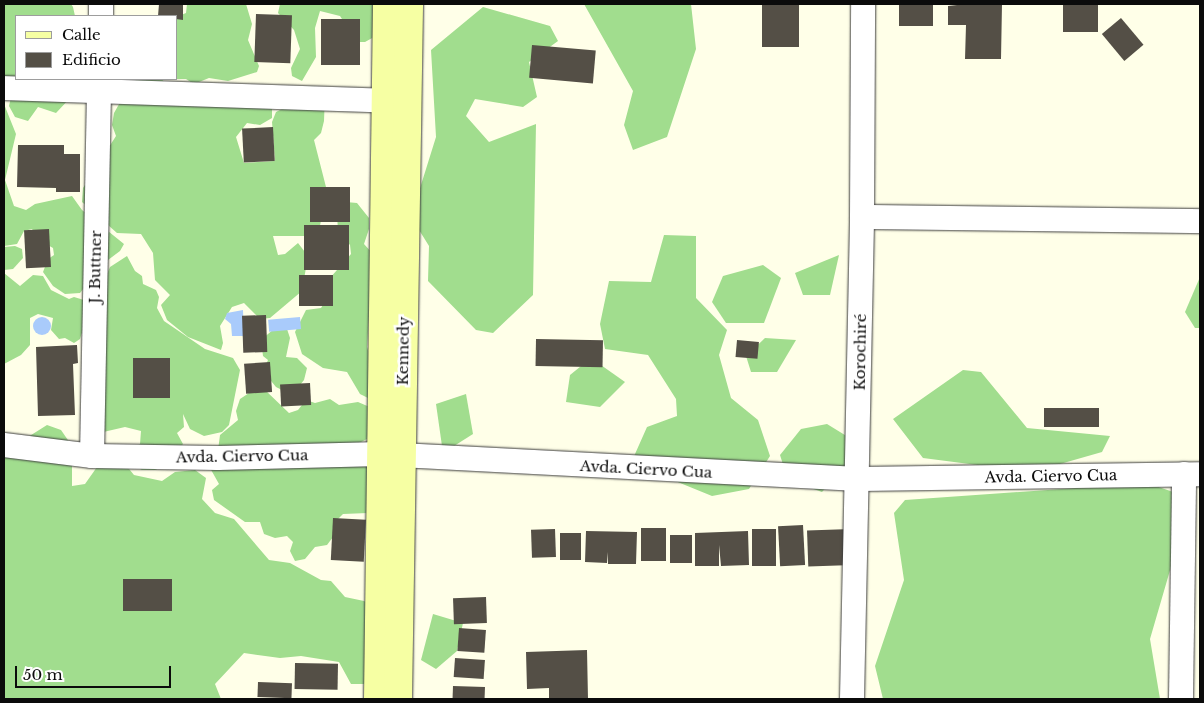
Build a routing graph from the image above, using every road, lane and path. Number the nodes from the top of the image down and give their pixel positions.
1 (387, 4) edge
2 (409, 4) edge
3 (863, 4) edge
4 (99, 86) edge
5 (4, 88) edge
6 (397, 101) junction
7 (862, 217) junction
8 (1200, 221) edge
9 (4, 445) edge
10 (391, 455) junction
11 (92, 456) junction
12 (1192, 474) edge
13 (858, 479) junction
14 (378, 699) edge
15 (398, 699) edge
16 (852, 699) edge
17 (1182, 699) edge

1 - 6 main road, Kennedy
2 - 6 main road, Kennedy
3 - 7 street, Korochiré
4 - 5 street
4 - 6 street
4 - 11 street, J. Buttner
6 - 10 main road, Kennedy
7 - 8 street
7 - 13 street, Korochiré
9 - 11 street, Avda. Ciervo Cua
10 - 11 street, Avda. Ciervo Cua
10 - 13 street, Avda. Ciervo Cua
10 - 14 main road, Kennedy
10 - 15 main road, Kennedy
12 - 13 street, Avda. Ciervo Cua
12 - 17 street
13 - 16 street, Korochiré

